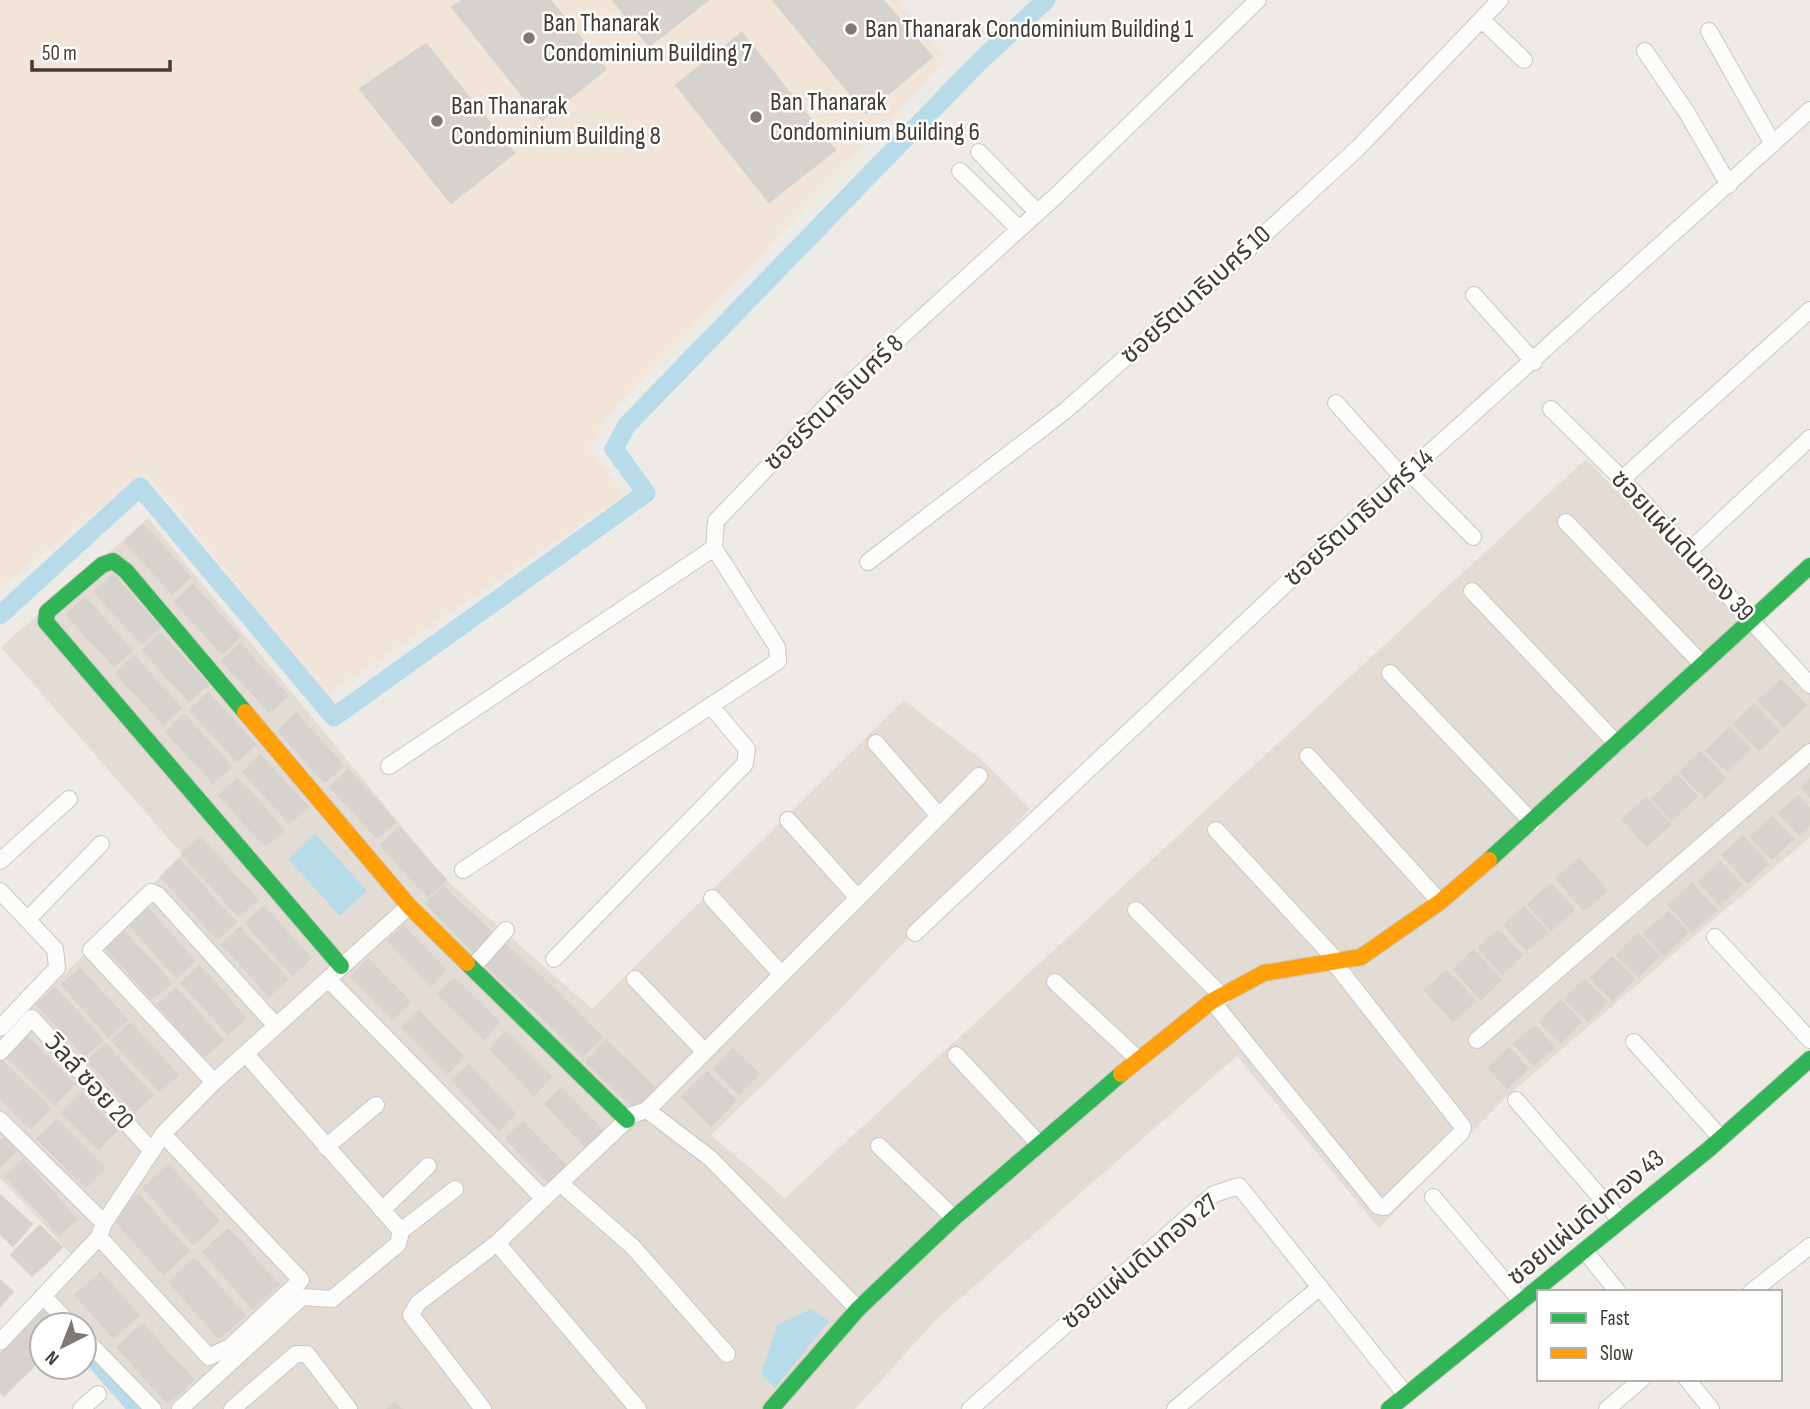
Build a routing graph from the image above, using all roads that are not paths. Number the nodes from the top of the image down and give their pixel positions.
1 (1258, 0) edge
2 (1500, 0) edge
3 (1482, 20) junction
4 (1709, 31) dead end
5 (1645, 51) dead end
6 (1524, 60) dead end
7 (1810, 110) edge
8 (1773, 144) junction
9 (979, 152) dead end
10 (960, 171) dead end
11 (1729, 185) junction
12 (1037, 212) junction
13 (1019, 229) junction
14 (1474, 295) dead end
15 (1810, 310) edge
16 (1534, 362) junction
17 (1336, 402) dead end
18 (1551, 409) dead end
19 (1810, 438) edge
20 (1410, 472) junction
21 (1622, 479) junction
22 (1566, 522) dead end
23 (1474, 537) dead end
24 (714, 548) junction
25 (1689, 551) junction
26 (868, 562) dead end
27 (1810, 566) edge
28 (1472, 591) dead end
29 (1751, 620) junction
30 (1702, 664) junction
31 (1390, 673) dead end
32 (1810, 685) edge
33 (711, 706) junction
34 (876, 743) dead end
35 (1617, 744) junction
36 (1810, 752) edge
37 (1308, 756) dead end
38 (389, 766) dead end
39 (979, 776) dead end
40 (69, 799) dead end
41 (939, 816) junction
42 (788, 820) dead end
43 (1533, 823) junction
44 (1216, 830) dead end
45 (101, 844) dead end
46 (0, 861) edge
47 (463, 870) dead end
48 (0, 891) edge
49 (858, 897) junction
50 (712, 898) dead end
51 (1440, 902) junction
52 (409, 906) junction
53 (1136, 910) dead end
54 (27, 920) junction
55 (506, 930) dead end
56 (915, 933) dead end
57 (1715, 937) dead end
58 (554, 959) dead end
59 (1334, 960) junction
60 (341, 966) junction
61 (472, 967) junction
62 (781, 974) junction
63 (328, 979) junction
64 (635, 979) dead end
65 (1055, 982) dead end
66 (1217, 999) junction
67 (276, 1026) junction
68 (0, 1028) edge
69 (1477, 1040) dead end
70 (1810, 1040) edge
71 (1634, 1042) dead end
72 (704, 1051) junction
73 (0, 1052) edge
74 (956, 1055) dead end
75 (1138, 1059) junction
76 (1810, 1059) edge
77 (252, 1061) dead end
78 (214, 1082) junction
79 (1516, 1100) dead end
80 (376, 1105) dead end
81 (647, 1110) junction
82 (0, 1120) edge
83 (627, 1120) junction
84 (163, 1133) junction
85 (1721, 1138) junction
86 (1040, 1144) junction
87 (879, 1146) dead end
88 (326, 1147) junction
89 (150, 1149) junction
90 (428, 1166) dead end
91 (560, 1183) junction
92 (455, 1189) dead end
93 (1433, 1197) dead end
94 (544, 1199) junction
95 (382, 1210) junction
96 (954, 1218) junction
97 (1619, 1220) junction
98 (101, 1230) junction
99 (401, 1231) junction
100 (497, 1243) junction
101 (1810, 1246) edge
102 (1585, 1251) junction
103 (1320, 1287) junction
104 (1616, 1290) edge
105 (1754, 1290) edge
106 (43, 1296) junction
107 (1522, 1302) junction
108 (858, 1309) junction
109 (57, 1311) edge
110 (0, 1342) edge
111 (98, 1352) edge
112 (727, 1354) dead end
113 (1640, 1381) edge
114 (1689, 1381) edge
115 (98, 1394) dead end
116 (1406, 1395) junction
117 (81, 1409) edge
118 (153, 1409) edge
119 (180, 1409) edge
120 (232, 1409) edge
121 (349, 1409) edge
122 (483, 1409) edge
123 (638, 1409) edge
124 (771, 1409) edge
125 (970, 1409) edge
126 (1175, 1409) edge
127 (1389, 1409) edge
128 (1607, 1409) edge
129 (1711, 1409) edge

1 - 12 street, ซอยรัตนาธิเบศร์ 8
2 - 3 street, ซอยรัตนาธิเบศร์ 10
3 - 6 street
3 - 26 street, ซอยรัตนาธิเบศร์ 10
4 - 8 street
5 - 11 street
7 - 8 street, ซอยรัตนาธิเบศร์ 14
8 - 11 street, ซอยรัตนาธิเบศร์ 14
9 - 12 street
10 - 13 street
11 - 16 street, ซอยรัตนาธิเบศร์ 14
12 - 13 street, ซอยรัตนาธิเบศร์ 8
13 - 24 street, ซอยรัตนาธิเบศร์ 8
14 - 16 street
15 - 21 street
16 - 20 street, ซอยรัตนาธิเบศร์ 14
17 - 20 street
18 - 21 street, ซอยแผ่นดินทอง 39
19 - 25 street
20 - 23 street
20 - 56 street, ซอยรัตนาธิเบศร์ 14
21 - 25 street, ซอยแผ่นดินทอง 39
22 - 30 street
24 - 33 street
24 - 38 street
25 - 29 street, ซอยแผ่นดินทอง 39
27 - 29 street
28 - 35 street
29 - 30 street
29 - 32 street, ซอยแผ่นดินทอง 39
30 - 35 street
31 - 43 street
33 - 47 street
33 - 58 street
34 - 41 street
35 - 43 street
36 - 69 street
37 - 51 street
39 - 41 street
40 - 46 street
41 - 49 street
42 - 49 street
43 - 51 street
44 - 59 street
45 - 54 street
48 - 54 street
49 - 62 street
50 - 62 street
51 - 59 street
52 - 60 street
52 - 60 street
52 - 61 street
53 - 66 street
54 - 68 street
55 - 61 street
57 - 70 street
59 - 66 street
59 - 66 street
60 - 63 street
61 - 83 street
62 - 72 street
63 - 67 street
63 - 94 street
64 - 72 street
65 - 75 street
66 - 75 street
67 - 78 street
67 - 78 street
71 - 85 street
72 - 81 street
73 - 89 street, วิลล์ ซอย 20
74 - 86 street
75 - 86 street
76 - 85 street, ซอยแผ่นดินทอง 43
77 - 88 street
78 - 84 street
79 - 97 street
80 - 88 street
81 - 83 street
81 - 108 street
82 - 98 street
83 - 91 street
84 - 89 street
84 - 98 street
85 - 97 street, ซอยแผ่นดินทอง 43
86 - 96 street
87 - 96 street
88 - 95 street
89 - 98 street
90 - 95 street
91 - 94 street
91 - 112 street
92 - 99 street
93 - 107 street
94 - 100 street
95 - 99 street
96 - 108 street
97 - 102 street, ซอยแผ่นดินทอง 43
98 - 106 street
99 - 119 street
100 - 122 street
100 - 123 street
101 - 105 street
102 - 104 street
102 - 107 street, ซอยแผ่นดินทอง 43
103 - 116 street, ซอยแผ่นดินทอง 27
103 - 125 street, ซอยแผ่นดินทอง 27
103 - 126 street
106 - 109 street
106 - 110 street
107 - 116 street, ซอยแผ่นดินทอง 43
108 - 124 street
111 - 118 street
113 - 128 street
114 - 129 street
115 - 117 street
116 - 127 street, ซอยแผ่นดินทอง 43
120 - 121 street

